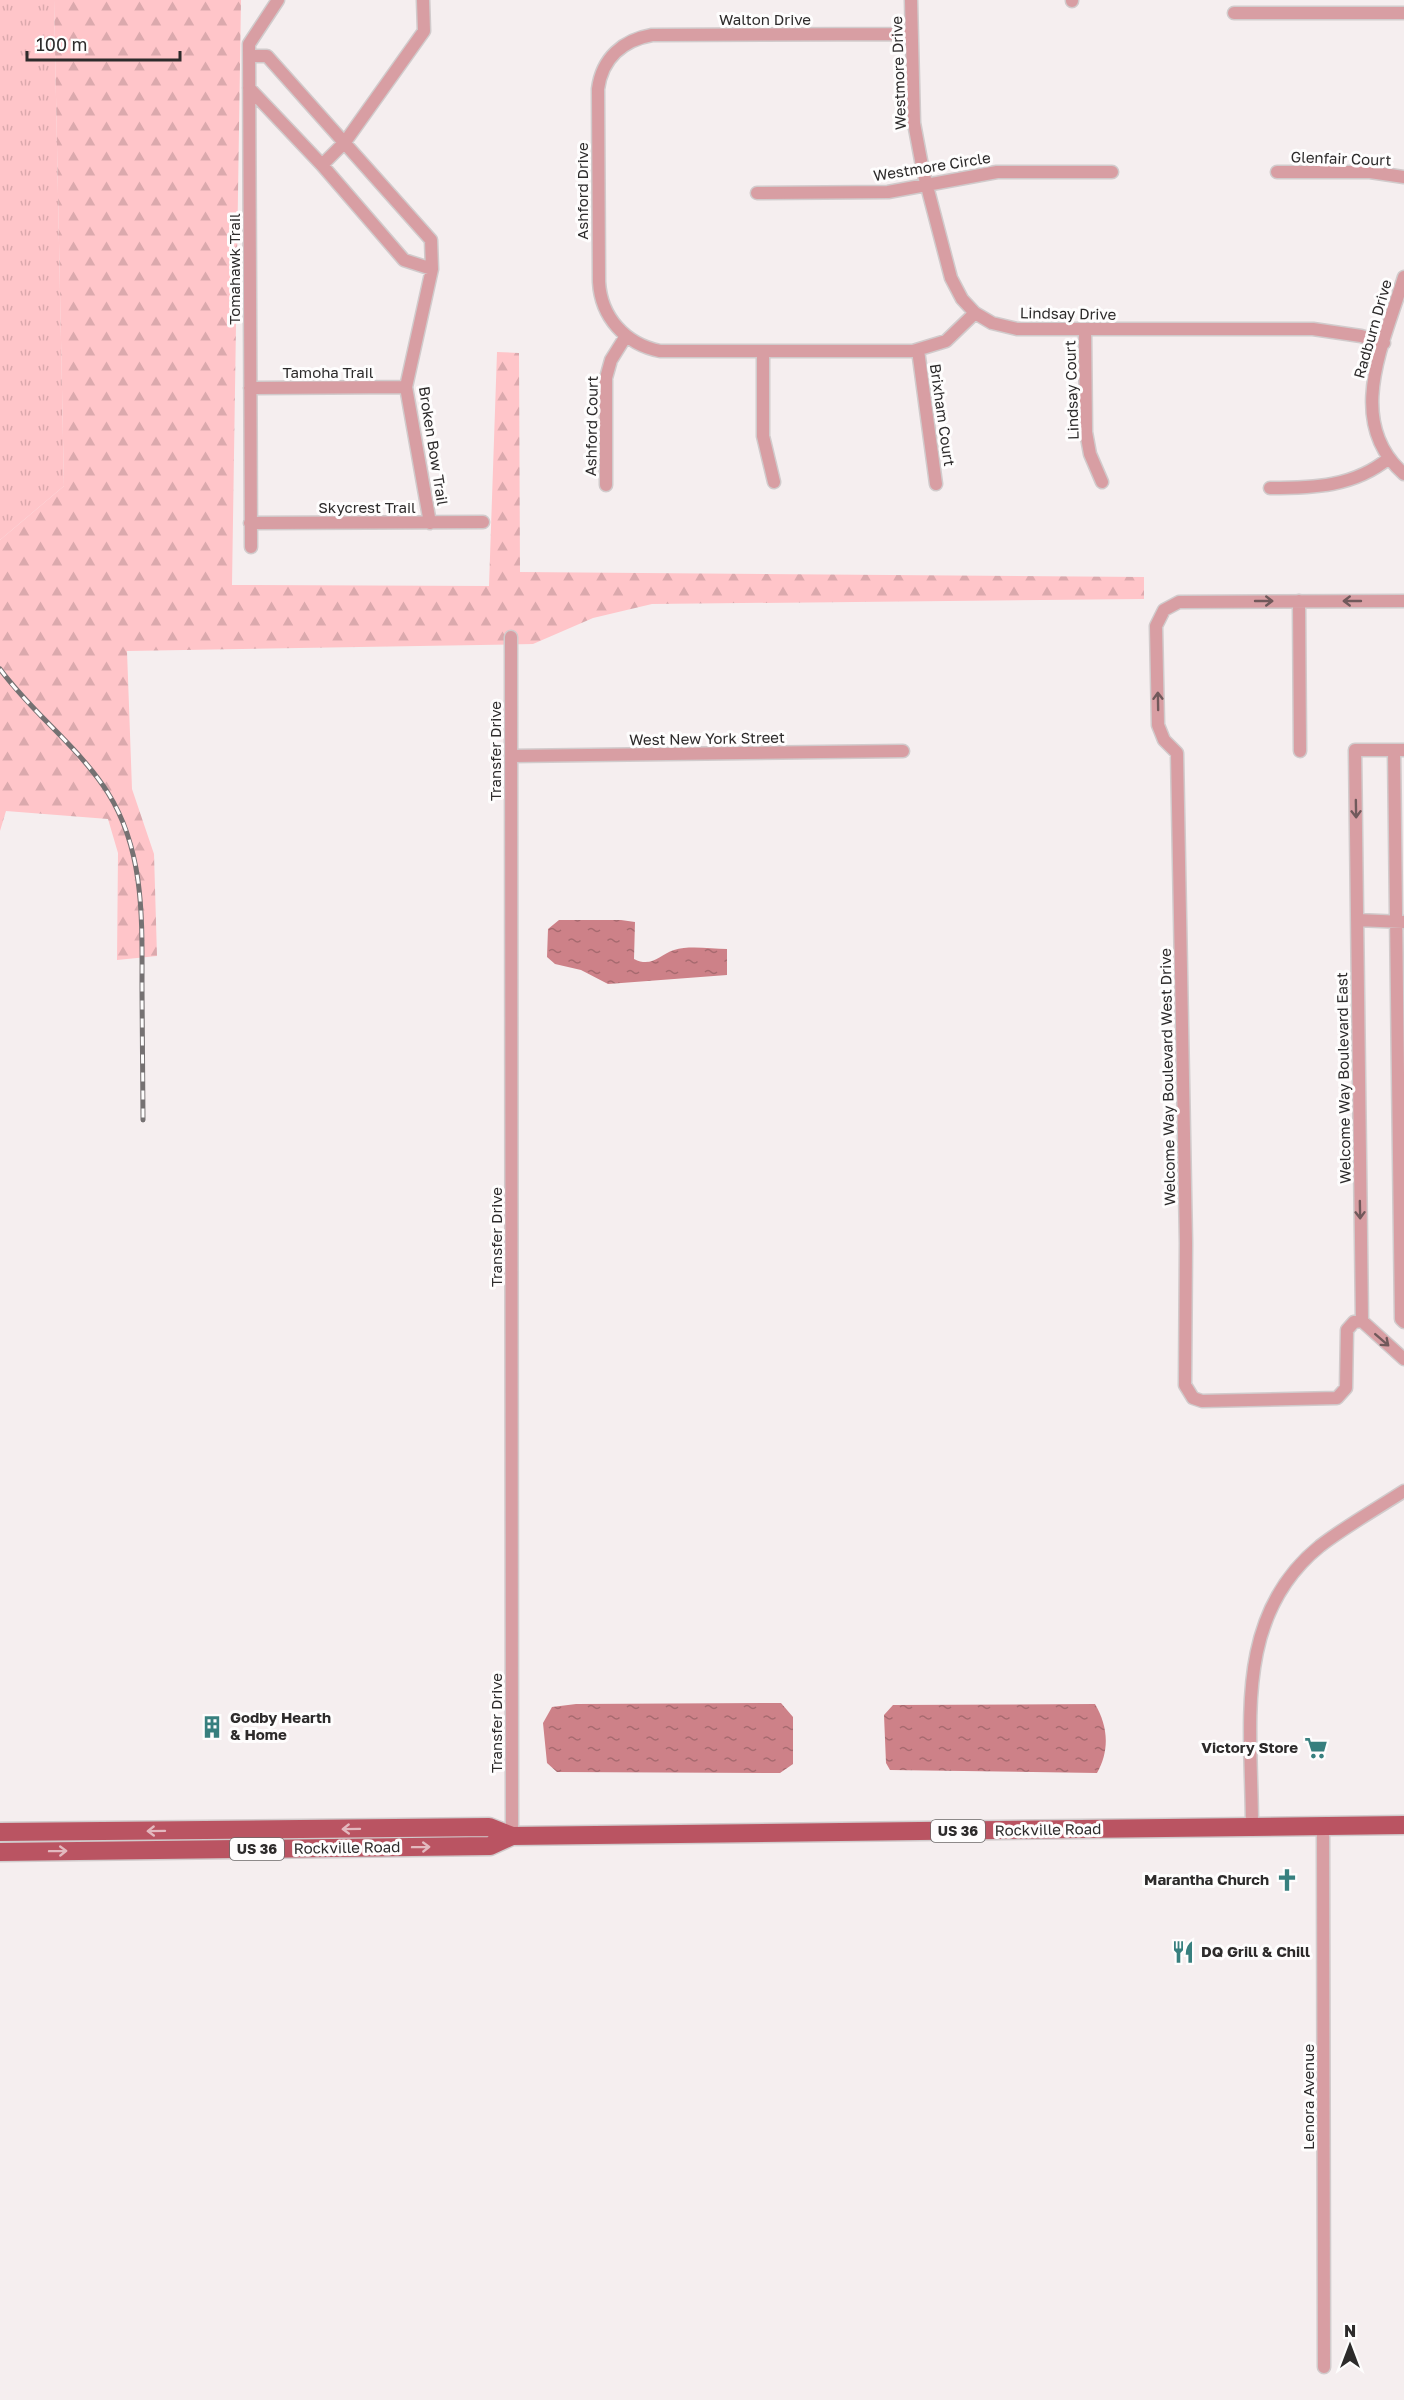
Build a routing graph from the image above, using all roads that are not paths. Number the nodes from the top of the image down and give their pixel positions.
1 (278, 0) edge
2 (423, 0) edge
3 (911, 0) edge
4 (1234, 13) dead end
5 (1404, 14) edge
6 (911, 34) junction
7 (622, 46) joint
8 (249, 56) junction
9 (249, 88) junction
10 (345, 142) junction
11 (322, 165) junction
12 (1112, 172) dead end
13 (1277, 172) dead end
14 (1404, 177) edge
15 (927, 185) junction
16 (757, 193) dead end
17 (432, 269) junction
18 (1404, 277) edge
19 (975, 313) junction
20 (1085, 330) junction
21 (626, 336) junction
22 (1384, 343) junction
23 (918, 350) junction
24 (762, 351) junction
25 (406, 387) junction
26 (250, 388) junction
27 (1389, 458) junction
28 (1404, 474) edge
29 (774, 482) dead end
30 (1102, 482) dead end
31 (936, 484) dead end
32 (606, 485) dead end
33 (1270, 488) dead end
34 (483, 522) dead end
35 (250, 523) junction
36 (430, 523) junction
37 (251, 547) dead end
38 (1299, 601) junction
39 (1404, 601) edge
40 (511, 637) dead end
41 (1399, 750) edge
42 (903, 751) dead end
43 (1300, 751) dead end
44 (512, 756) junction
45 (1357, 920) junction
46 (1400, 921) edge
47 (1362, 1321) junction
48 (1403, 1321) edge
49 (1404, 1359) edge
50 (1404, 1491) edge
51 (1404, 1825) edge
52 (1323, 1826) junction
53 (1252, 1827) junction
54 (0, 1832) edge
55 (512, 1836) junction
56 (0, 1852) edge
57 (1324, 2367) dead end

1 - 8 street, Tomahawk Trail
2 - 10 street
3 - 6 street, Westmore Drive
4 - 5 street
6 - 7 street, Walton Drive
6 - 15 street, Westmore Drive
7 - 21 street, Ashford Drive
8 - 9 street, Tomahawk Trail
8 - 10 street, Broken Bow Trail
9 - 11 street
9 - 26 street, Tomahawk Trail
10 - 11 street
10 - 17 street, Broken Bow Trail
11 - 17 street
12 - 15 street, Westmore Circle
13 - 14 street, Glenfair Court
15 - 16 street, Westmore Circle
15 - 19 street, Westmore Drive
17 - 25 street, Broken Bow Trail
18 - 22 street, Radburn Drive
19 - 20 street, Lindsay Drive
19 - 23 street
20 - 22 street, Lindsay Drive
20 - 30 street, Lindsay Court
21 - 24 street
21 - 32 street, Ashford Court
22 - 27 street, Radburn Drive
23 - 24 street
23 - 31 street, Brixham Court
24 - 29 street
25 - 26 street, Tamoha Trail
25 - 36 street, Broken Bow Trail
26 - 35 street, Tomahawk Trail
27 - 28 street, Radburn Drive
27 - 33 street
34 - 36 street, Skycrest Trail
35 - 36 street, Skycrest Trail
35 - 37 street, Tomahawk Trail
39 -> 38 street
38 - 43 street
47 -> 38 street, Welcome Way Boulevard West Drive
40 - 44 street, Transfer Drive
41 -> 45 street, Welcome Way Boulevard East
41 - 46 street
42 - 44 street, West New York Street
44 - 55 street, Transfer Drive
45 - 46 street
45 -> 47 street, Welcome Way Boulevard East
46 - 48 street
47 -> 49 street
50 - 53 street
51 - 52 main road, Rockville Road / US 36
52 - 53 main road, Rockville Road / US 36
52 - 57 street, Lenora Avenue
53 - 55 main road, Rockville Road / US 36
55 -> 54 main road, Rockville Road / US 36
56 -> 55 main road, Rockville Road / US 36

